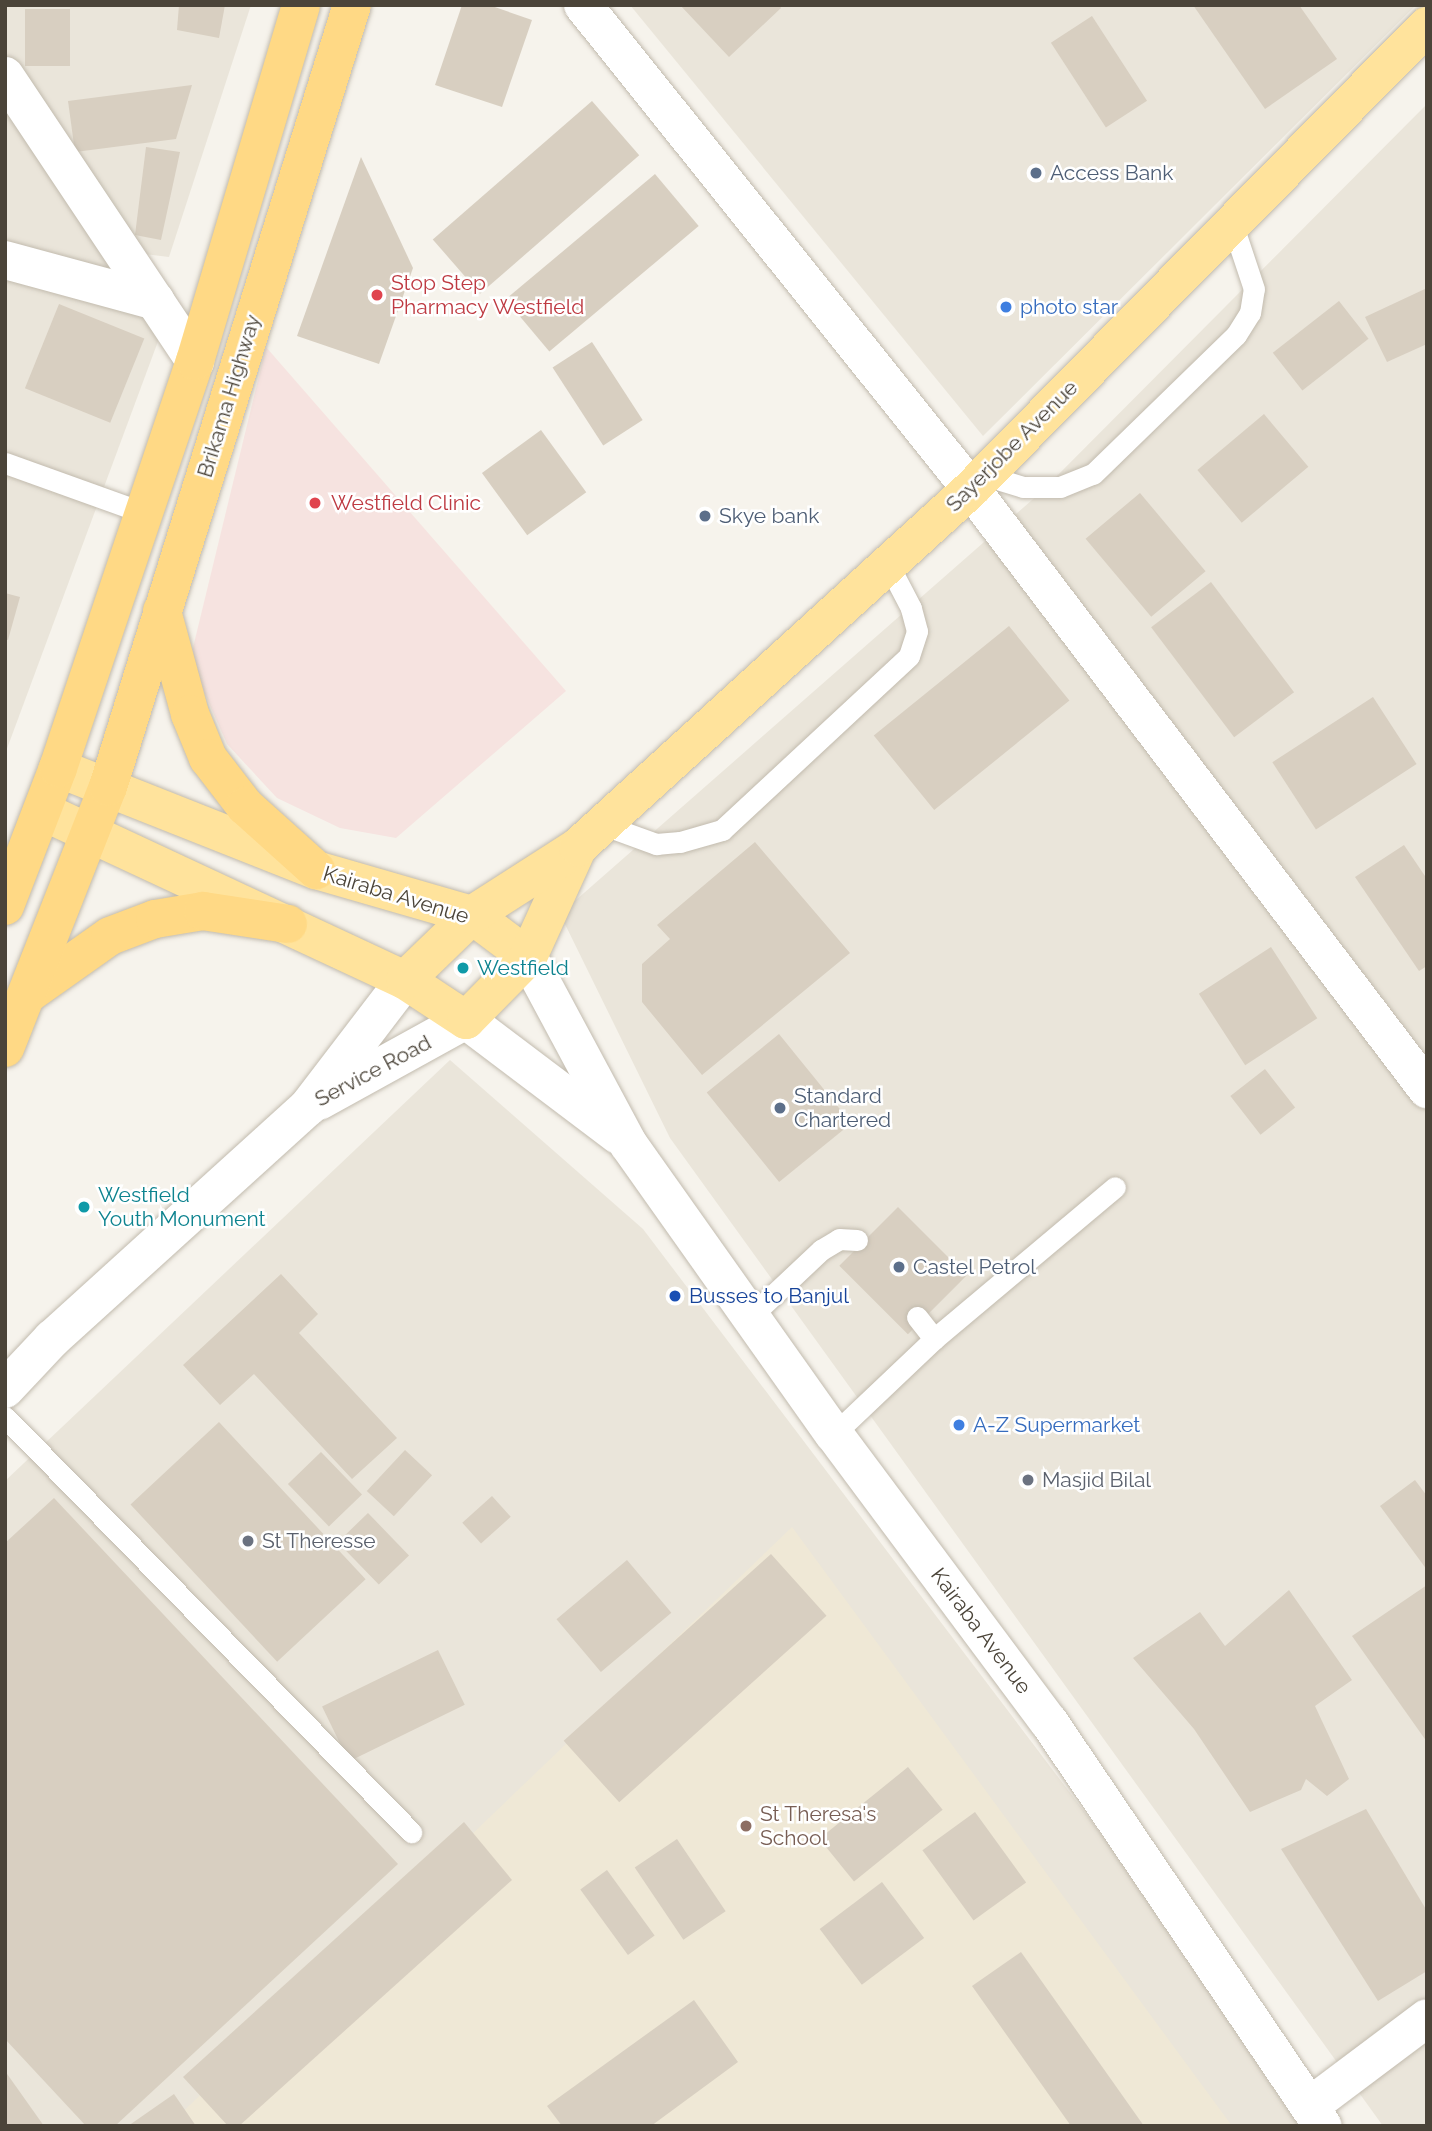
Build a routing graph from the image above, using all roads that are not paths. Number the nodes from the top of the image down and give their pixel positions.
1 (301, 5) edge
2 (352, 5) edge
3 (583, 5) edge
4 (1427, 26) edge
5 (5, 76) edge
6 (1233, 226) junction
7 (5, 260) edge
8 (156, 301) junction
9 (195, 361) junction
10 (5, 463) edge
11 (977, 482) junction
12 (145, 513) junction
13 (888, 564) junction
14 (162, 611) junction
15 (58, 768) junction
16 (108, 787) junction
17 (42, 811) junction
18 (90, 833) junction
19 (589, 835) junction
20 (316, 870) junction
21 (5, 906) edge
22 (472, 915) junction
23 (288, 924) junction
24 (528, 957) junction
25 (405, 980) junction
26 (28, 994) junction
27 (466, 1020) junction
28 (5, 1048) edge
29 (1427, 1089) edge
30 (308, 1107) junction
31 (629, 1144) junction
32 (1115, 1187) dead end
33 (857, 1240) dead end
34 (752, 1315) junction
35 (917, 1317) dead end
36 (934, 1339) junction
37 (5, 1389) edge
38 (5, 1417) edge
39 (834, 1434) junction
40 (411, 1832) dead end
41 (1427, 2018) edge
42 (1316, 2116) edge

1 - 9 highway, Brikama Highway
2 - 14 highway, Brikama Highway
3 - 11 street
4 - 6 main road, Sayerjobe Avenue
5 - 8 street
6 - 11 main road, Sayerjobe Avenue
6 - 11 lane
7 - 8 street
8 - 9 street
9 - 12 highway, Brikama Highway
10 - 12 lane
11 - 13 main road, Sayerjobe Avenue
11 - 29 street
12 - 15 highway, Brikama Highway
13 - 19 main road, Sayerjobe Avenue
13 - 19 lane
14 - 16 highway, Brikama Highway
14 - 20 highway
15 - 16 main road, Kairaba Avenue
15 - 17 highway, Brikama Highway
16 - 18 highway, Brikama Highway
16 - 20 main road, Kairaba Avenue
17 - 18 main road, Kairaba Avenue
17 - 21 highway, Brikama Highway
18 - 23 main road, Kairaba Avenue
18 - 26 highway, Brikama Highway
19 - 22 main road, Sayerjobe Avenue
19 - 24 main road, Sayerjobe Avenue
20 - 22 main road, Kairaba Avenue
22 - 24 main road, Kairaba Avenue
22 - 25 main road, Sayerjobe Avenue
23 - 25 main road, Kairaba Avenue
23 - 26 highway
24 - 27 main road, Sayerjobe Avenue
24 - 31 street, Kairaba Avenue
25 - 27 main road, Kairaba Avenue
25 - 30 street, Service Road
26 - 28 highway, Brikama Highway
27 - 30 street, Service Road
27 - 31 street, Kairaba Avenue
30 - 37 street
31 - 34 street, Kairaba Avenue
32 - 36 lane
33 - 34 lane
34 - 39 street, Kairaba Avenue
35 - 36 lane
36 - 39 lane
38 - 40 lane
39 - 42 street, Kairaba Avenue
41 - 42 street

